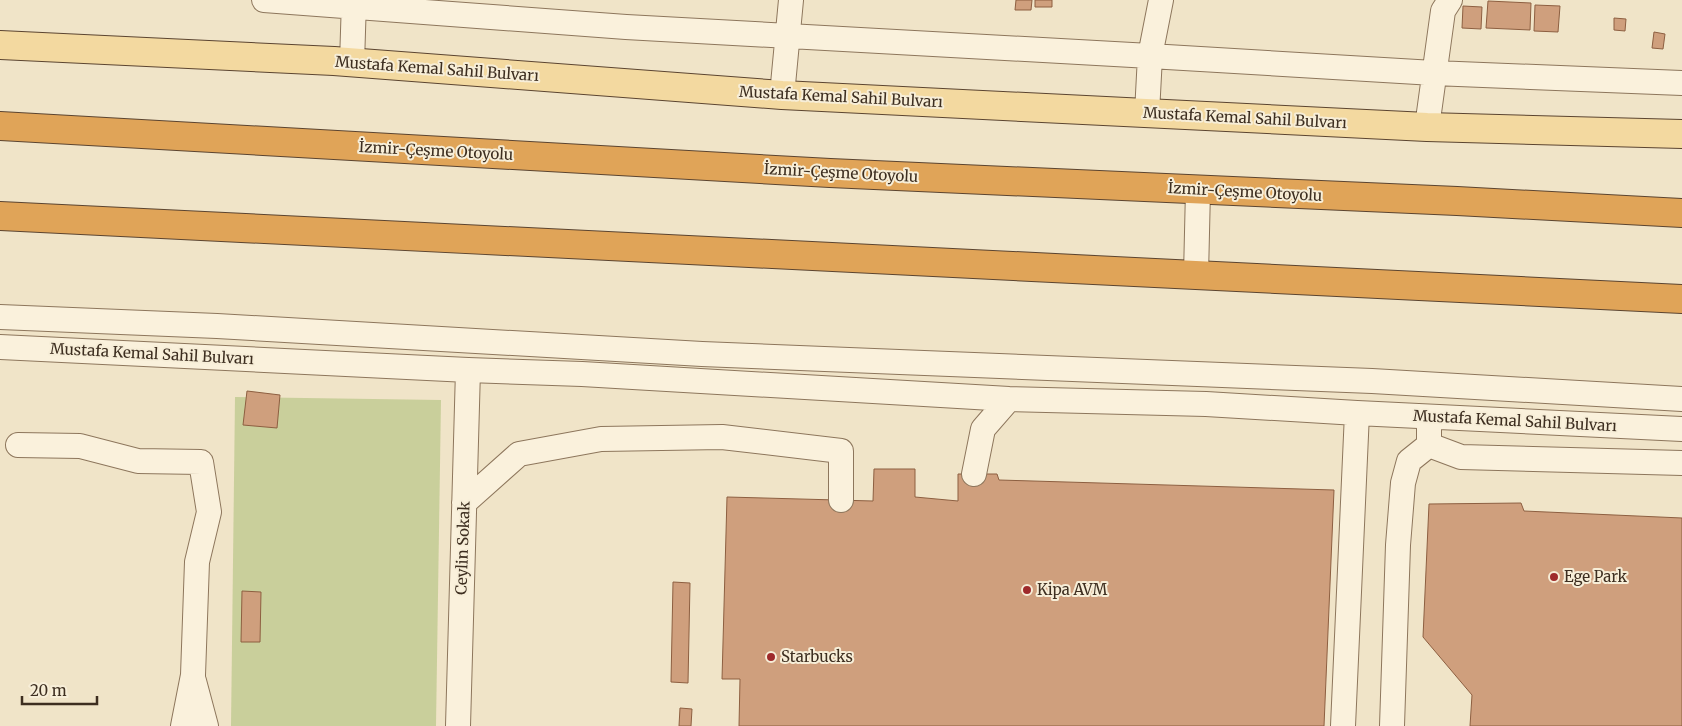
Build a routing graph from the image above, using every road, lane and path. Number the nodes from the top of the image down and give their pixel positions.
1 (264, 0) edge
2 (790, 0) edge
3 (1161, 0) edge
4 (1450, 0) edge
5 (354, 3) edge
6 (786, 36) junction
7 (0, 44) edge
8 (1150, 56) junction
9 (352, 63) junction
10 (1434, 73) junction
11 (1682, 83) edge
12 (782, 95) junction
13 (1147, 113) junction
14 (0, 126) edge
15 (1427, 127) junction
16 (1682, 134) edge
17 (1198, 190) junction
18 (1682, 213) edge
19 (0, 216) edge
20 (1196, 275) junction
21 (1682, 299) edge
22 (0, 317) edge
23 (0, 346) edge
24 (468, 370) junction
25 (1009, 399) junction
26 (1682, 399) edge
27 (1357, 413) junction
28 (1429, 417) junction
29 (1682, 429) edge
30 (18, 444) dead end
31 (1429, 444) junction
32 (1682, 463) edge
33 (974, 474) dead end
34 (841, 500) dead end
35 (464, 504) junction
36 (193, 675) junction
37 (182, 726) edge
38 (206, 726) edge
39 (458, 726) edge
40 (1343, 726) edge
41 (1392, 726) edge

1 - 5 street
2 - 6 street
3 - 8 street
4 - 10 street
5 - 6 street
5 - 9 street
6 - 8 street
6 - 12 street
7 - 9 main road, Mustafa Kemal Sahil Bulvarı
8 - 10 street
8 - 13 street
9 - 12 main road, Mustafa Kemal Sahil Bulvarı
10 - 11 street
10 - 15 street
12 - 13 main road, Mustafa Kemal Sahil Bulvarı
13 - 15 main road, Mustafa Kemal Sahil Bulvarı
14 - 17 highway, İzmir-Çeşme Otoyolu
15 - 16 main road, Mustafa Kemal Sahil Bulvarı
17 - 18 highway, İzmir-Çeşme Otoyolu
17 - 20 street
19 - 20 highway
20 - 21 highway
22 - 26 street, Mustafa Kemal Sahil Bulvarı
23 - 24 street, Mustafa Kemal Sahil Bulvarı
24 - 25 street, Mustafa Kemal Sahil Bulvarı
24 - 35 street, Ceylin Sokak
25 - 27 street, Mustafa Kemal Sahil Bulvarı
25 - 33 street
27 - 28 street, Mustafa Kemal Sahil Bulvarı
27 - 40 street
28 - 29 street, Mustafa Kemal Sahil Bulvarı
28 - 31 street
30 - 36 street
31 - 32 street
31 - 41 street
34 - 35 street
35 - 39 street, Ceylin Sokak
36 - 37 street
36 - 38 street

